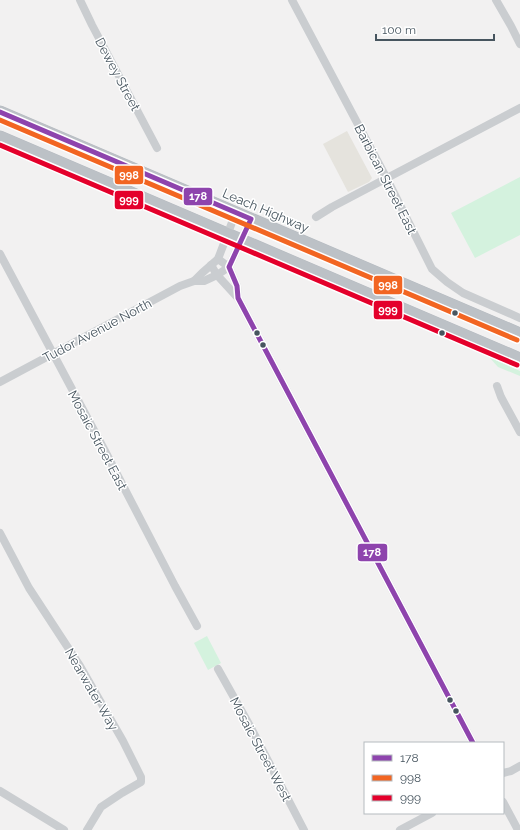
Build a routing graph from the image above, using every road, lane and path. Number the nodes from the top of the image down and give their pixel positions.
1 (80, 0) edge
2 (292, 0) edge
3 (496, 0) edge
4 (520, 44) edge
5 (520, 108) edge
6 (0, 112) edge
7 (0, 137) edge
8 (157, 148) dead end
9 (387, 179) junction
10 (236, 212) junction
11 (316, 217) dead end
12 (251, 219) junction
13 (228, 234) junction
14 (242, 240) junction
15 (0, 254) edge
16 (218, 259) junction
17 (211, 265) junction
18 (229, 267) junction
19 (217, 275) junction
20 (194, 281) junction
21 (238, 298) junction
22 (520, 318) edge
23 (520, 334) edge
24 (53, 354) junction
25 (520, 359) edge
26 (0, 382) edge
27 (497, 386) dead end
28 (520, 432) edge
29 (0, 533) edge
30 (197, 626) dead end
31 (218, 669) dead end
32 (471, 742) edge
33 (520, 766) edge
34 (507, 772) edge
35 (0, 791) edge
36 (504, 804) edge
37 (430, 814) edge
38 (64, 830) edge
39 (87, 830) edge
40 (304, 830) edge
41 (400, 830) edge
42 (518, 830) edge

1 - 8 street, Dewey Street
2 - 9 street, Barbican Street East
3 - 4 street
5 - 9 street
6 - 10 highway, Leach Highway
7 - 13 highway
9 - 11 street
9 - 22 street, Barbican Street East
10 - 12 highway, Leach Highway
10 - 13 street, Tudor Avenue North
12 - 14 street
12 - 23 highway, Leach Highway
13 - 14 highway
13 - 16 street, Tudor Avenue North
14 - 18 street
14 - 25 highway
15 - 24 street, Mosaic Street East
16 - 17 street, Tudor Avenue North
16 - 18 street
17 - 19 street
17 - 20 street, Tudor Avenue North
18 - 19 street, Tudor Avenue North
18 - 21 street
19 - 20 street, Tudor Avenue North
19 - 21 street
20 - 24 street, Tudor Avenue North
21 - 32 street
24 - 26 street, Tudor Avenue North
24 - 30 street, Mosaic Street East
27 - 28 street
29 - 39 street, Nearwater Way
31 - 40 street, Mosaic Street West
33 - 34 street
35 - 38 street
36 - 42 street
37 - 41 street

